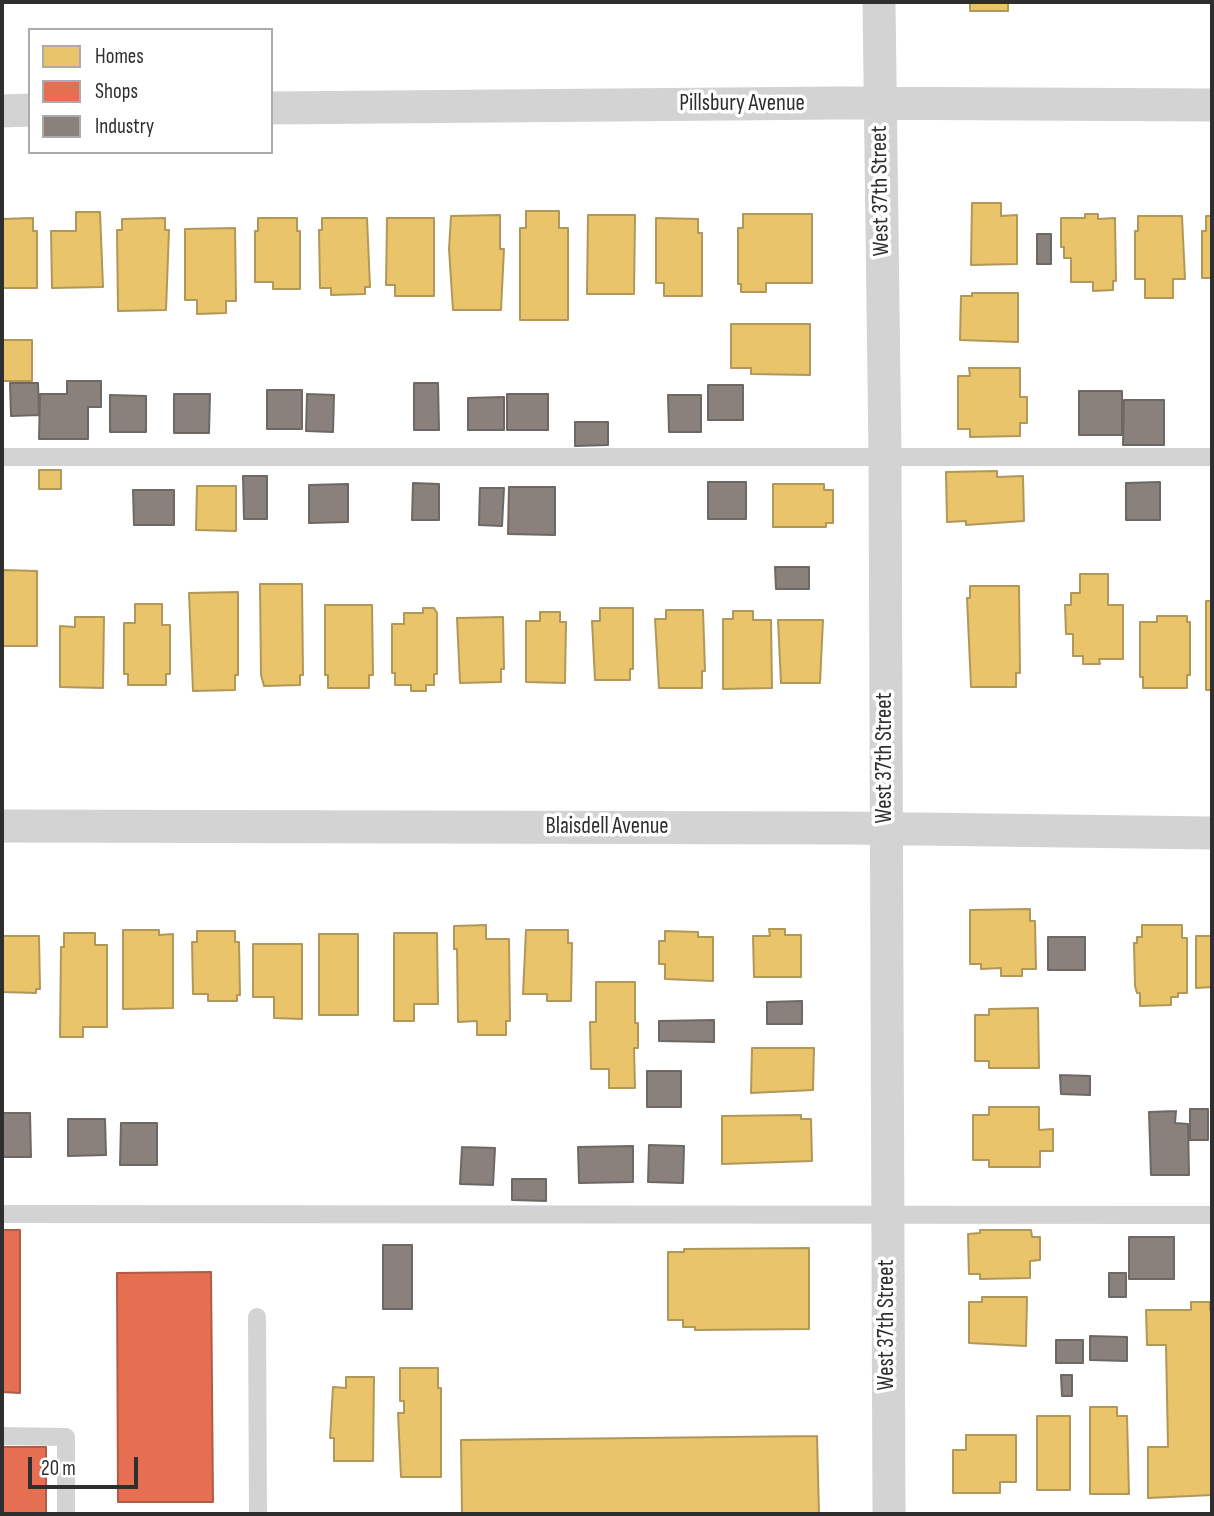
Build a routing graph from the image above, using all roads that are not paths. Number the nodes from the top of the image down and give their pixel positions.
1 (879, 2) edge
2 (880, 103) junction
3 (1212, 105) edge
4 (273, 108) edge
5 (28, 110) edge
6 (2, 111) edge
7 (885, 456) junction
8 (2, 457) edge
9 (1212, 457) edge
10 (2, 826) edge
11 (885, 829) junction
12 (1212, 833) edge
13 (2, 1214) edge
14 (886, 1215) junction
15 (1212, 1215) edge
16 (257, 1317) dead end
17 (2, 1436) edge
18 (66, 1514) edge
19 (258, 1514) edge
20 (889, 1514) edge

1 - 2 street, West 37th Street
2 - 3 street, Pillsbury Avenue
2 - 4 street, Pillsbury Avenue
2 - 7 street, West 37th Street
5 - 6 street
7 - 8 lane
7 - 9 lane
7 - 11 street, West 37th Street
10 - 11 street, Blaisdell Avenue
11 - 12 street, Blaisdell Avenue
11 - 14 street, West 37th Street
13 - 14 lane
14 - 15 lane
14 - 20 street, West 37th Street
16 - 19 lane
17 - 18 lane

